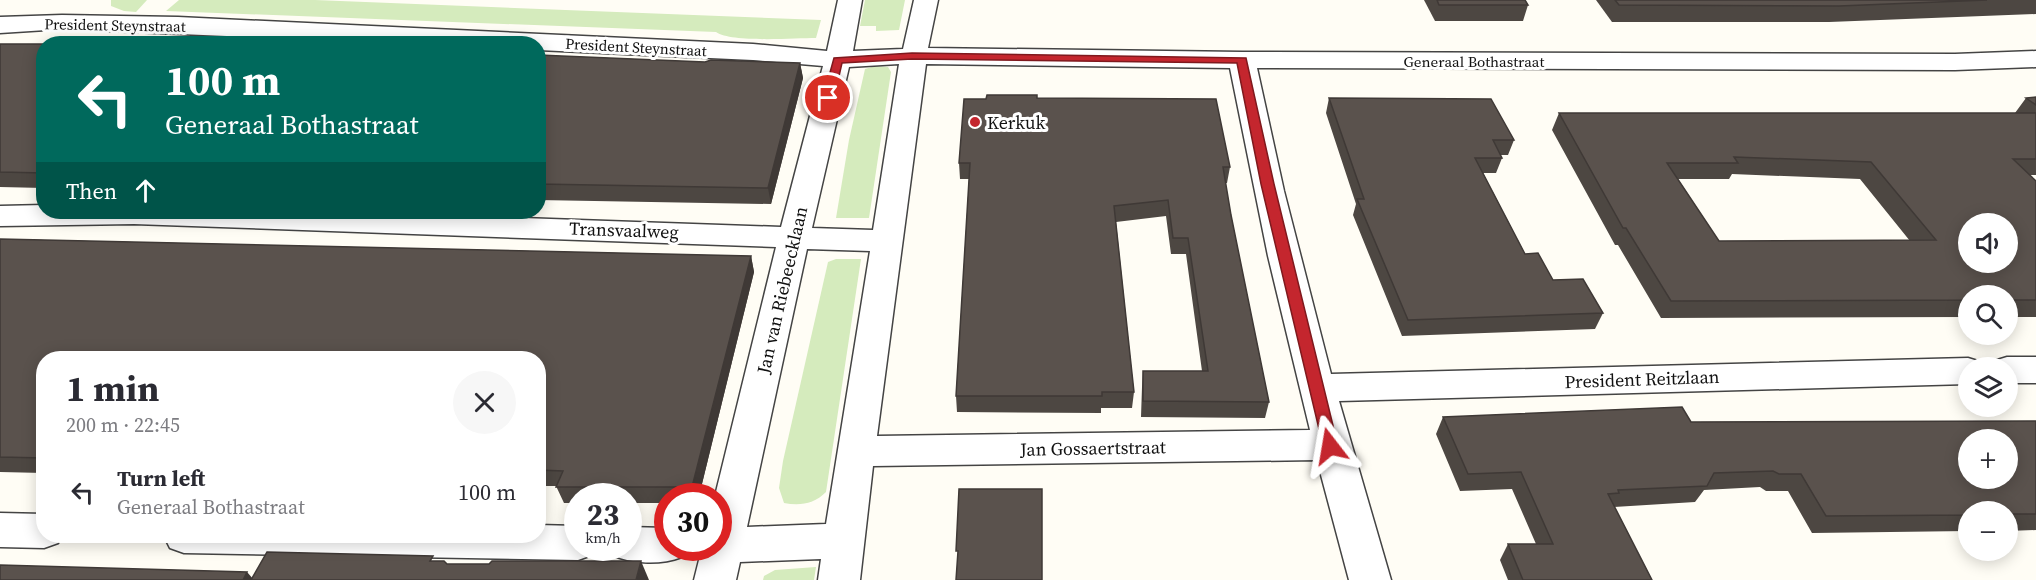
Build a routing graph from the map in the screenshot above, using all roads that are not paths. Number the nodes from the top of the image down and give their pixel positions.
1 (84, 0) edge
2 (850, 0) edge
3 (926, 0) edge
4 (62, 22) junction
5 (0, 25) edge
6 (384, 36) edge
7 (546, 43) edge
8 (912, 56) junction
9 (2036, 59) edge
10 (838, 60) junction
11 (1242, 60) junction
12 (36, 215) edge
13 (0, 216) edge
14 (284, 219) edge
15 (794, 236) junction
16 (888, 241) junction
17 (1958, 370) edge
18 (2018, 370) edge
19 (2036, 370) edge
20 (1316, 388) junction
21 (1330, 446) junction
22 (855, 451) junction
23 (732, 501) edge
24 (0, 530) edge
25 (36, 531) edge
26 (843, 541) junction
27 (546, 542) edge
28 (494, 543) edge
29 (564, 543) edge
30 (732, 555) edge
31 (479, 580) edge
32 (839, 580) edge
33 (1370, 580) edge

1 - 4 street
2 - 10 street, Jan van Riebeecklaan
3 - 8 street
4 - 5 street, President Steynstraat
4 - 6 street, President Steynstraat
7 - 10 street, President Steynstraat
8 - 10 street, President Steynstraat
8 - 11 street, Generaal Bothastraat
8 - 16 street
9 - 11 street, Generaal Bothastraat
10 - 15 street, Jan van Riebeecklaan
11 - 20 street
12 - 13 street, Transvaalweg
14 - 15 street, Transvaalweg
15 - 16 street, Transvaalweg
15 - 23 street, Jan van Riebeecklaan
16 - 22 street
17 - 20 street, President Reitzlaan
18 - 19 street
20 - 21 street
21 - 22 street, Jan Gossaertstraat
21 - 33 street
22 - 26 street
24 - 25 street
26 - 30 street
26 - 32 street
27 - 29 street
28 - 31 street

